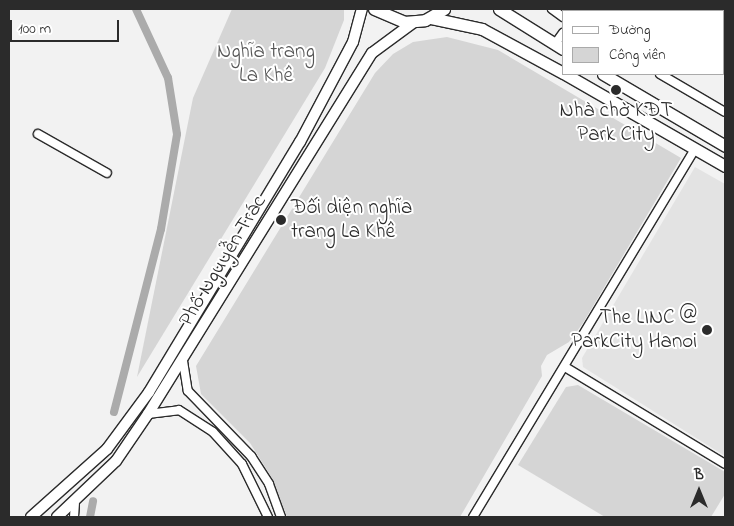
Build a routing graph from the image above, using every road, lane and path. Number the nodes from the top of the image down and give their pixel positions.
1 (362, 9) edge
2 (374, 9) edge
3 (444, 9) edge
4 (499, 9) edge
5 (704, 9) edge
6 (710, 10) edge
7 (431, 18) junction
8 (414, 22) junction
9 (559, 46) edge
10 (562, 72) edge
11 (567, 75) edge
12 (606, 75) edge
13 (662, 75) edge
14 (725, 112) edge
15 (38, 134) dead end
16 (300, 142) junction
17 (725, 146) edge
18 (312, 148) junction
19 (695, 149) junction
20 (725, 166) edge
21 (107, 173) dead end
22 (183, 361) junction
23 (565, 367) junction
24 (148, 414) junction
25 (725, 464) edge
26 (75, 504) junction
27 (31, 517) edge
28 (57, 517) edge
29 (74, 517) edge
30 (268, 517) edge
31 (281, 517) edge
32 (473, 517) edge

1 - 16 main road, Phố Nguyễn Trác
2 - 8 main road
3 - 7 main road
4 - 9 main road
5 - 6 street
7 - 8 main road
7 - 10 main road
8 - 18 main road, Phố Nguyễn Trác
11 - 19 main road
12 - 17 main road
13 - 14 street
15 - 21 street
16 - 18 main road
16 - 27 main road, Phố Nguyễn Trác
18 - 22 main road, Phố Nguyễn Trác
19 - 20 main road
19 - 23 street
22 - 24 main road, Phố Nguyễn Trác
22 - 31 street
23 - 25 street
23 - 32 street
24 - 26 main road, Phố Nguyễn Trác
24 - 30 street
26 - 28 main road, Phố Nguyễn Trác
26 - 29 street

